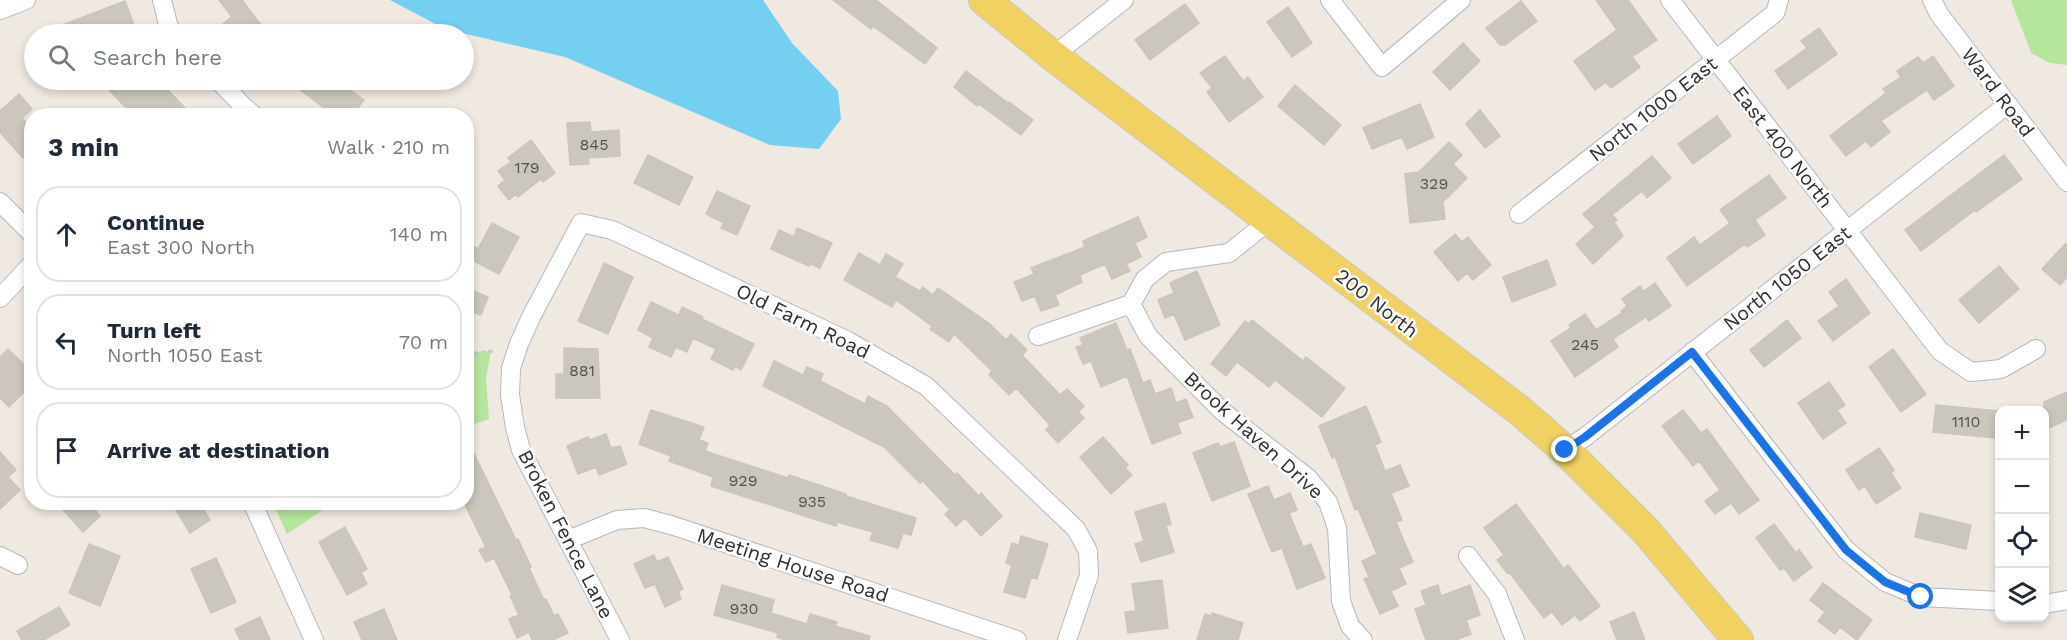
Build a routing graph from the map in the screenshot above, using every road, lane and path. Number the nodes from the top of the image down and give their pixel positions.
1 (26, 0) edge
2 (162, 0) edge
3 (984, 0) edge
4 (1124, 0) edge
5 (1330, 0) edge
6 (1461, 0) edge
7 (1670, 0) edge
8 (1779, 0) edge
9 (1932, 0) edge
10 (0, 10) edge
11 (168, 24) edge
12 (1053, 56) junction
13 (1715, 60) junction
14 (228, 90) edge
15 (2008, 104) junction
16 (245, 108) edge
17 (2067, 182) edge
18 (0, 202) edge
19 (1519, 214) dead end
20 (1270, 220) junction
21 (24, 226) edge
22 (1847, 230) junction
23 (24, 272) edge
24 (0, 298) edge
25 (1131, 304) junction
26 (1038, 336) dead end
27 (2036, 349) dead end
28 (493, 351) dead end
29 (1692, 352) junction
30 (474, 353) edge
31 (515, 427) joint
32 (1565, 450) junction
33 (256, 510) edge
34 (568, 540) junction
35 (0, 556) edge
36 (1468, 556) dead end
37 (18, 565) dead end
38 (2067, 600) edge
39 (1995, 601) edge
40 (2049, 603) edge
41 (314, 640) edge
42 (620, 640) edge
43 (1017, 640) edge
44 (1067, 640) edge
45 (1363, 640) edge
46 (1515, 640) edge
47 (1738, 640) edge

1 - 10 street
2 - 11 street
3 - 12 main road, 200 North
4 - 12 street
5 - 6 street
7 - 13 street, East 400 North
8 - 13 street, North 1000 East
9 - 15 street, Ward Road
12 - 20 main road, 200 North
13 - 19 street, North 1000 East
13 - 22 street, East 400 North
14 - 16 street
15 - 17 street, Ward Road
15 - 22 street, North 1050 East
18 - 21 street
20 - 25 street
20 - 32 main road, 200 North
22 - 27 street, East 400 North
22 - 29 street, North 1050 East
23 - 24 street
25 - 26 street
25 - 45 street, Brook Haven Drive
28 - 30 path
29 - 32 street, North 1050 East
29 - 39 street
31 - 34 street, Broken Fence Lane
31 - 44 street, Old Farm Road
32 - 47 main road, 200 North
33 - 41 street
34 - 42 street, Broken Fence Lane
34 - 43 street, Meeting House Road
35 - 37 street
36 - 46 street
38 - 40 street

